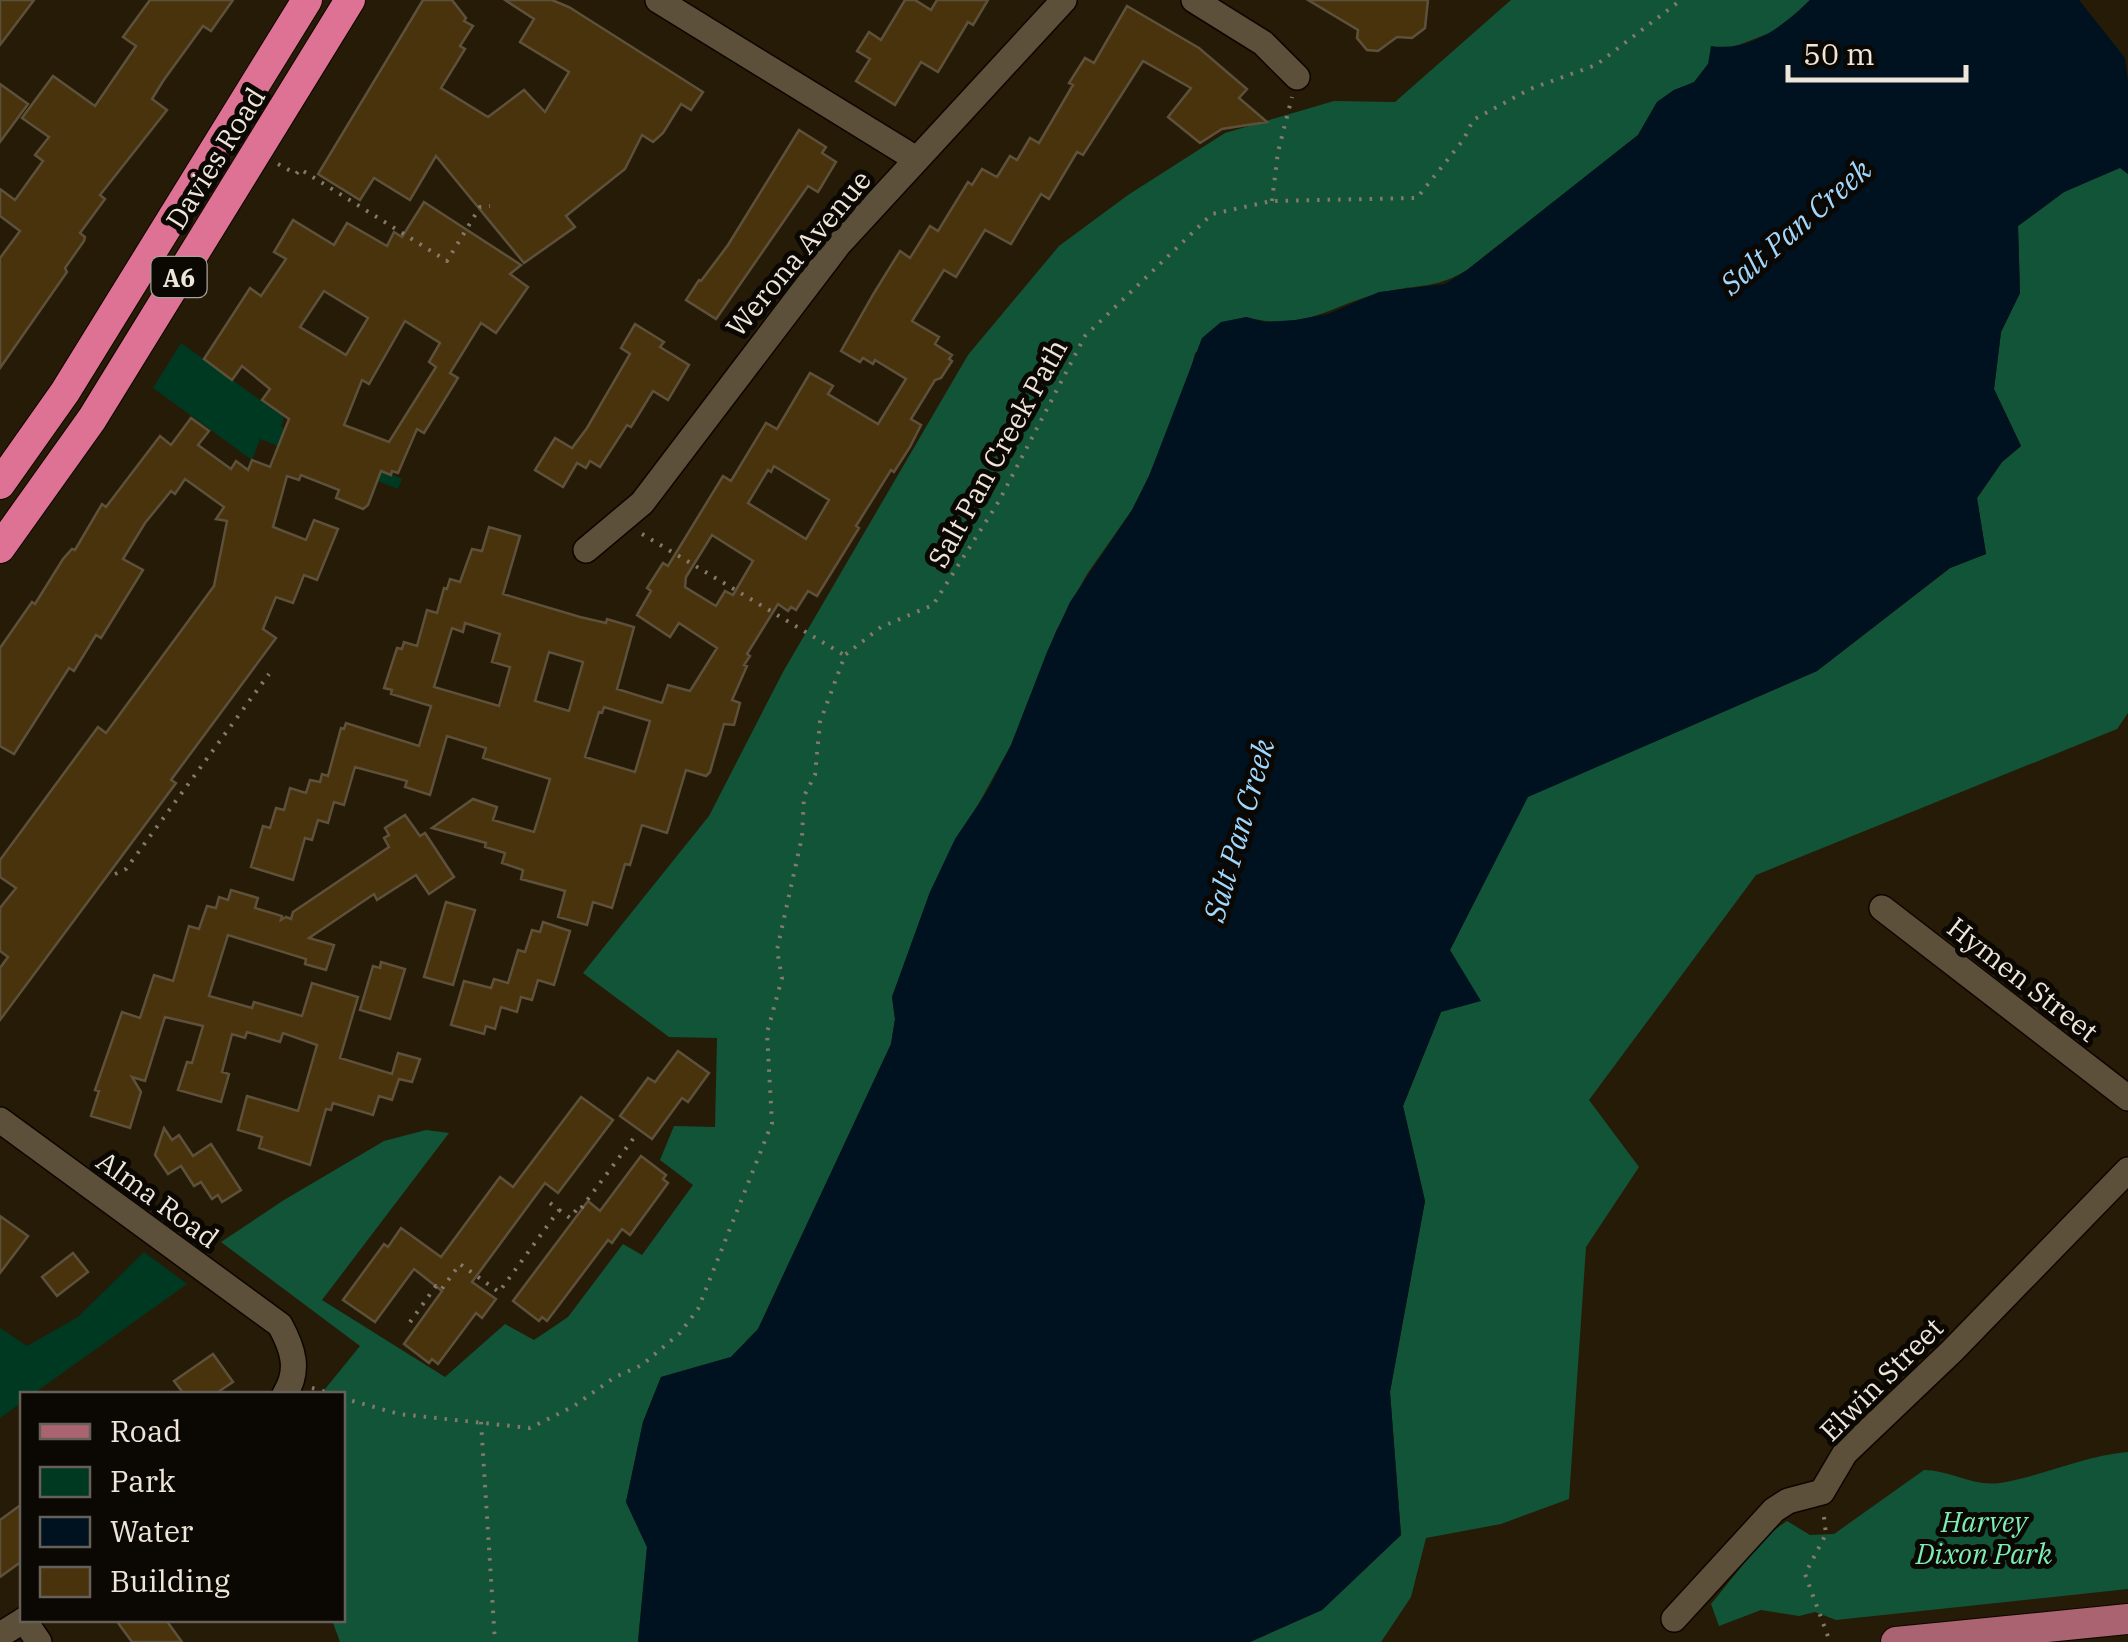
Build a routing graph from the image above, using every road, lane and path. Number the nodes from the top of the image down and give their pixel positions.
1 (307, 0) edge
2 (350, 0) edge
3 (658, 0) edge
4 (1064, 0) edge
5 (1194, 0) edge
6 (1681, 0) edge
7 (1297, 78) joint
8 (257, 151) junction
9 (916, 159) junction
10 (1272, 200) junction
11 (490, 206) dead end
12 (0, 484) edge
13 (620, 522) junction
14 (0, 548) edge
15 (586, 550) dead end
16 (845, 655) junction
17 (269, 674) dead end
18 (116, 874) dead end
19 (1882, 908) dead end
20 (2128, 1098) edge
21 (0, 1120) edge
22 (636, 1135) dead end
23 (2128, 1170) edge
24 (550, 1203) dead end
25 (559, 1210) junction
26 (410, 1322) dead end
27 (286, 1392) edge
28 (345, 1399) edge
29 (481, 1422) junction
30 (1822, 1492) junction
31 (1674, 1619) dead end
32 (2128, 1619) edge
33 (1904, 1641) edge
34 (495, 1642) edge
35 (1830, 1642) edge

1 - 12 highway, Davies Road / A6
2 - 8 highway, Davies Road / A6
3 - 9 street
4 - 9 street, Werona Avenue
5 - 7 street
6 - 10 path, Salt Pan Creek Path
7 - 10 path
8 - 11 path
8 - 14 highway, Davies Road / A6
9 - 13 street, Werona Avenue
10 - 16 path, Salt Pan Creek Path
13 - 15 street, Werona Avenue
13 - 16 path
16 - 29 path
17 - 18 path
19 - 20 street, Hymen Street
21 - 27 street, Alma Road
22 - 25 path
23 - 30 street, Elwin Street
24 - 25 path
25 - 26 path
28 - 29 path
29 - 34 path
30 - 31 street
30 - 35 path
32 - 33 main road

